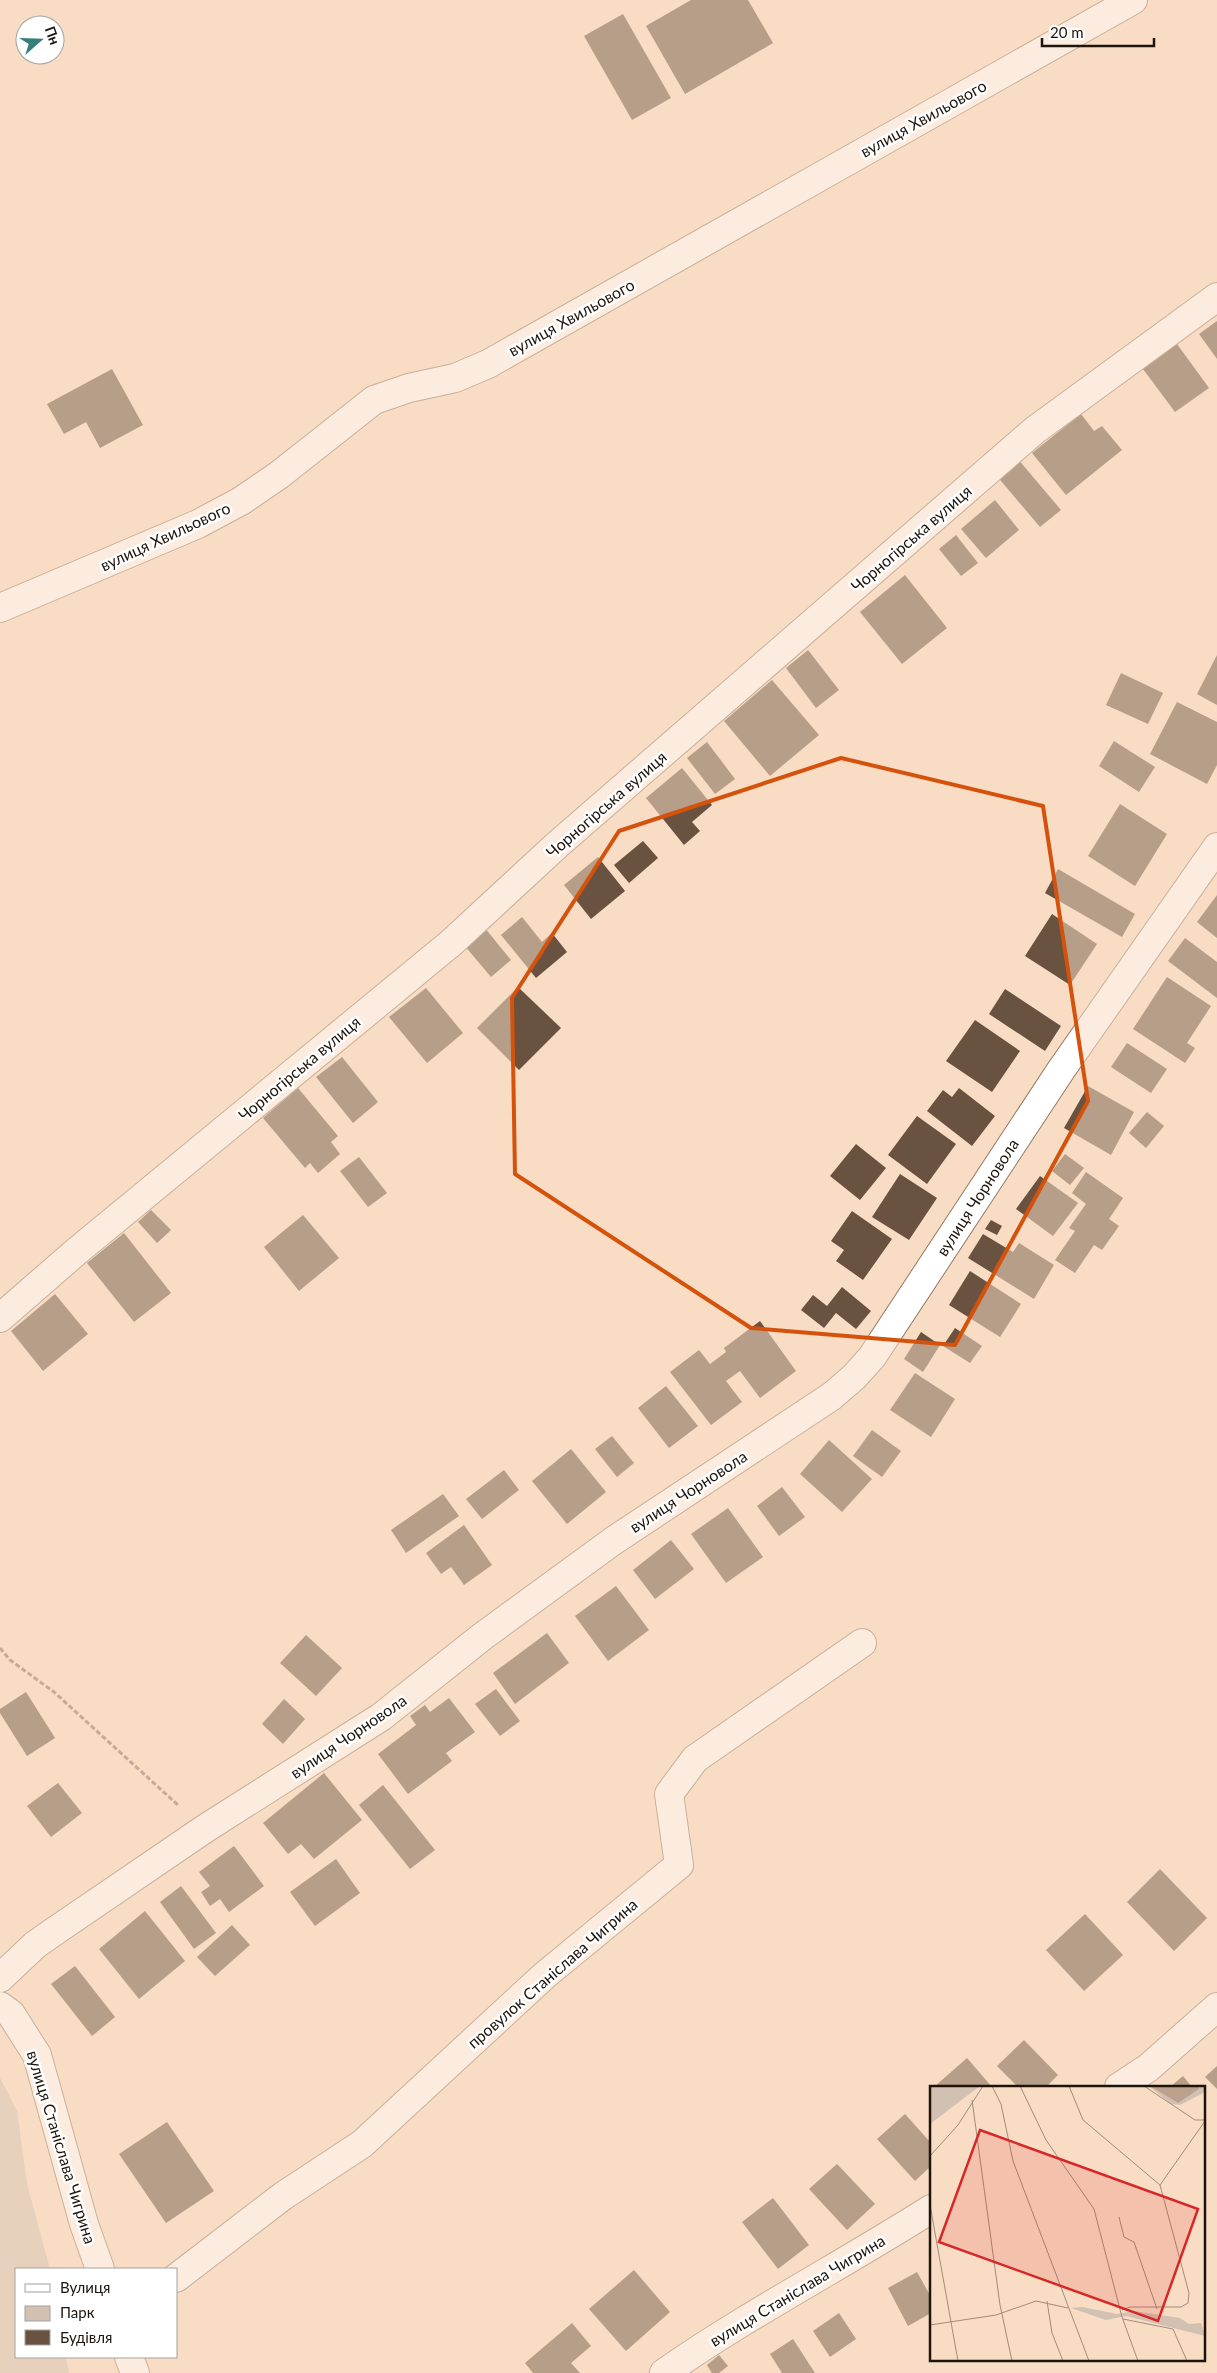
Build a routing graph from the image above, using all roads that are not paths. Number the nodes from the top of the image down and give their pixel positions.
1 (1133, 0) edge
2 (1217, 297) edge
3 (0, 608) edge
4 (1217, 847) edge
5 (0, 1318) edge
6 (862, 1643) dead end
7 (0, 1978) edge
8 (0, 2006) edge
9 (1217, 2007) edge
10 (1121, 2086) edge
11 (930, 2210) edge
12 (100, 2268) edge
13 (178, 2276) edge
14 (129, 2358) edge
15 (136, 2373) edge
16 (664, 2373) edge

1 - 3 street, вулиця Хвильового
2 - 5 street, Чорногірська вулиця
4 - 7 street, вулиця Чорновола
6 - 13 street, провулок Станіслава Чигрина
8 - 12 street, вулиця Станіслава Чигрина
9 - 10 street
11 - 16 street, вулиця Станіслава Чигрина
14 - 15 street

